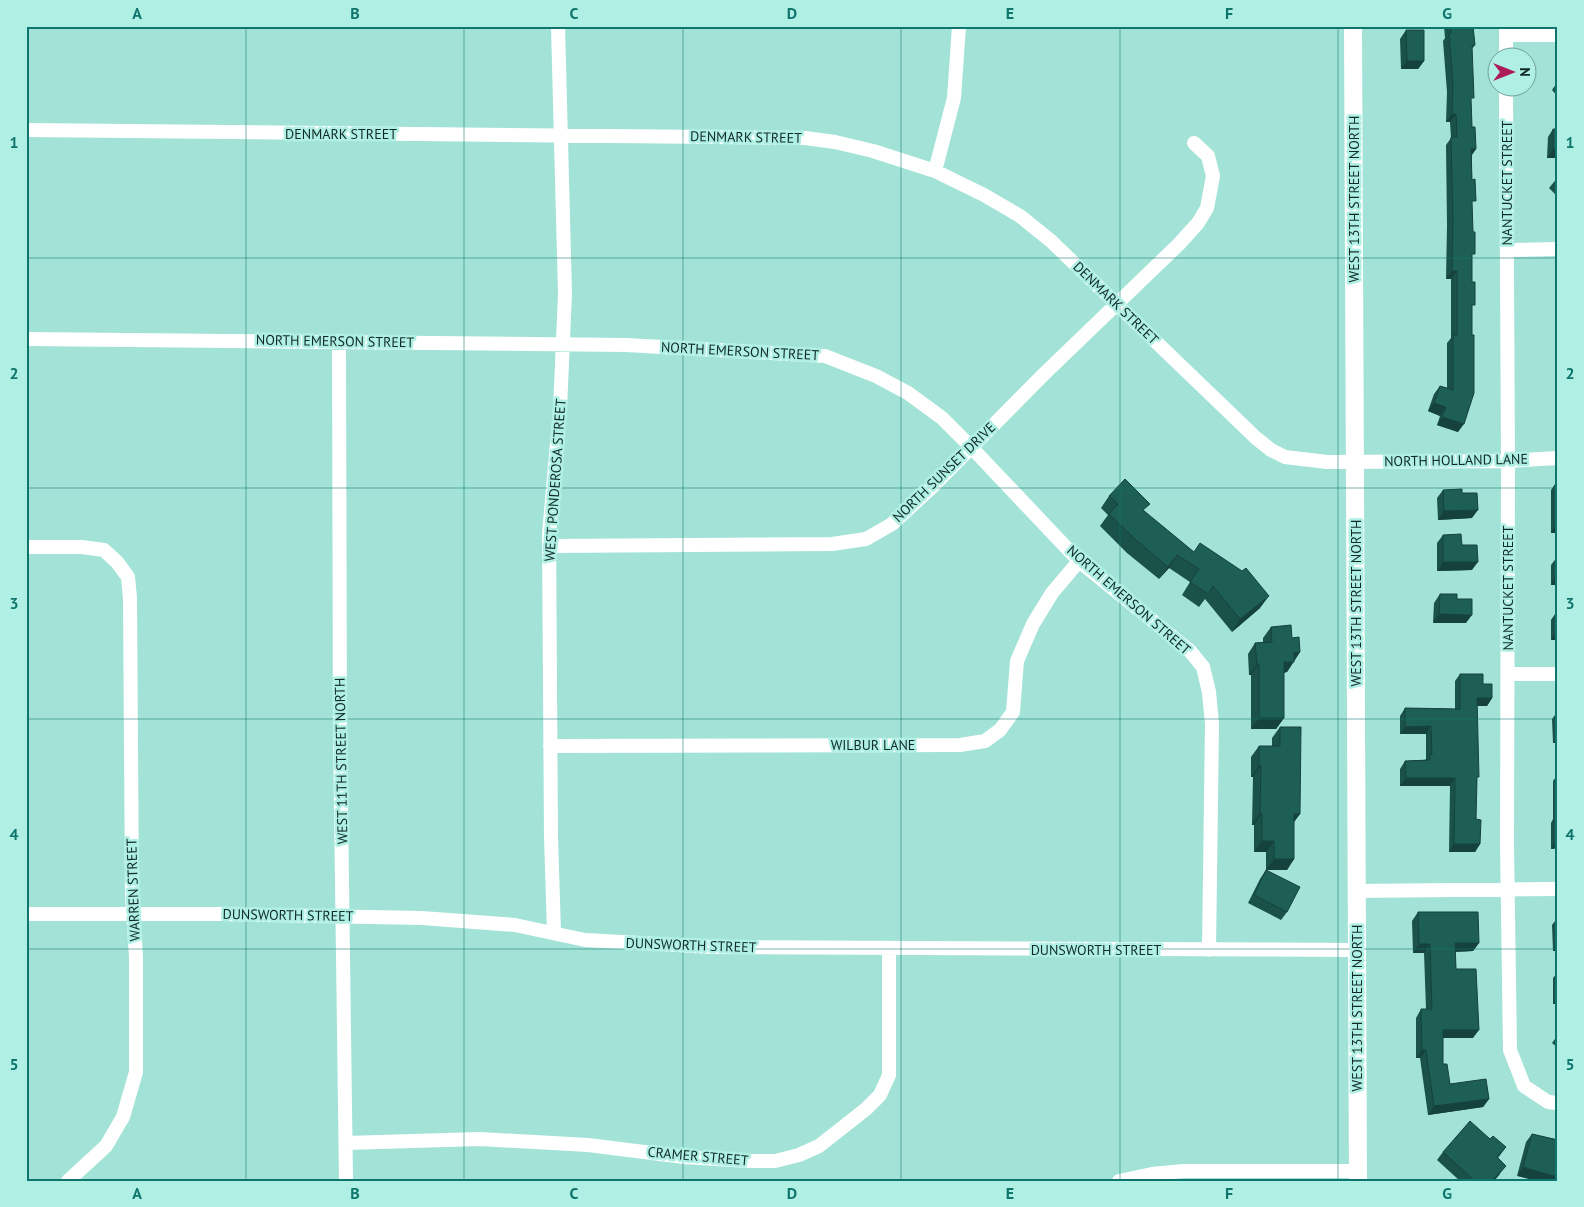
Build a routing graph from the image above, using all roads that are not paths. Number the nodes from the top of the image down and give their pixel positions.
1 (558, 26) edge
2 (959, 26) edge
3 (1353, 26) edge
4 (1506, 31) edge
5 (1558, 34) edge
6 (1506, 48) edge
7 (1506, 98) edge
8 (26, 130) edge
9 (561, 135) junction
10 (1194, 143) dead end
11 (935, 171) junction
12 (1558, 249) edge
13 (1508, 250) junction
14 (1116, 304) junction
15 (26, 339) edge
16 (339, 341) junction
17 (563, 344) junction
18 (971, 447) junction
19 (1558, 458) edge
20 (1508, 461) junction
21 (1355, 462) junction
22 (550, 546) junction
23 (26, 547) edge
24 (1079, 561) junction
25 (1508, 674) junction
26 (1558, 674) edge
27 (550, 746) junction
28 (1558, 889) edge
29 (1508, 890) junction
30 (1357, 892) junction
31 (26, 914) edge
32 (132, 914) junction
33 (342, 916) junction
34 (554, 933) junction
35 (889, 948) junction
36 (1209, 950) junction
37 (1357, 950) junction
38 (1558, 1103) edge
39 (346, 1143) junction
40 (1358, 1176) edge
41 (68, 1181) edge
42 (346, 1181) edge
43 (1119, 1181) edge

1 - 9 street, WEST PONDEROSA STREET
2 - 11 street
3 - 21 street, WEST 13TH STREET NORTH
4 - 5 street
4 - 6 street
7 - 13 street, NANTUCKET STREET
8 - 9 street, DENMARK STREET
9 - 11 street, DENMARK STREET
9 - 17 street, WEST PONDEROSA STREET
10 - 14 street, NORTH SUNSET DRIVE
11 - 14 street, DENMARK STREET
12 - 13 street
13 - 20 street, NANTUCKET STREET
14 - 18 street, NORTH SUNSET DRIVE
14 - 21 street, DENMARK STREET
15 - 16 street, NORTH EMERSON STREET
16 - 17 street, NORTH EMERSON STREET
16 - 33 street, WEST 11TH STREET NORTH
17 - 18 street, NORTH EMERSON STREET
17 - 22 street, WEST PONDEROSA STREET
18 - 22 street, NORTH SUNSET DRIVE
18 - 24 street, NORTH EMERSON STREET
19 - 20 street, NORTH HOLLAND LANE
20 - 21 street, NORTH HOLLAND LANE
20 - 25 street, NANTUCKET STREET
21 - 30 street, WEST 13TH STREET NORTH
22 - 27 street, WEST PONDEROSA STREET
23 - 32 street, WARREN STREET
24 - 27 street, WILBUR LANE
24 - 36 street, NORTH EMERSON STREET
25 - 26 street
25 - 29 street, NANTUCKET STREET
27 - 34 street, WEST PONDEROSA STREET
28 - 29 street
29 - 30 street
29 - 38 street, NANTUCKET STREET
30 - 37 street, WEST 13TH STREET NORTH
31 - 32 street, DUNSWORTH STREET
32 - 33 street, DUNSWORTH STREET
32 - 41 street, WARREN STREET
33 - 34 street, DUNSWORTH STREET
33 - 39 street, WEST 11TH STREET NORTH
34 - 35 street, DUNSWORTH STREET
35 - 36 street, DUNSWORTH STREET
35 - 39 street, CRAMER STREET
36 - 37 street, DUNSWORTH STREET
37 - 40 street, WEST 13TH STREET NORTH
39 - 42 street, WEST 11TH STREET NORTH
40 - 43 street

